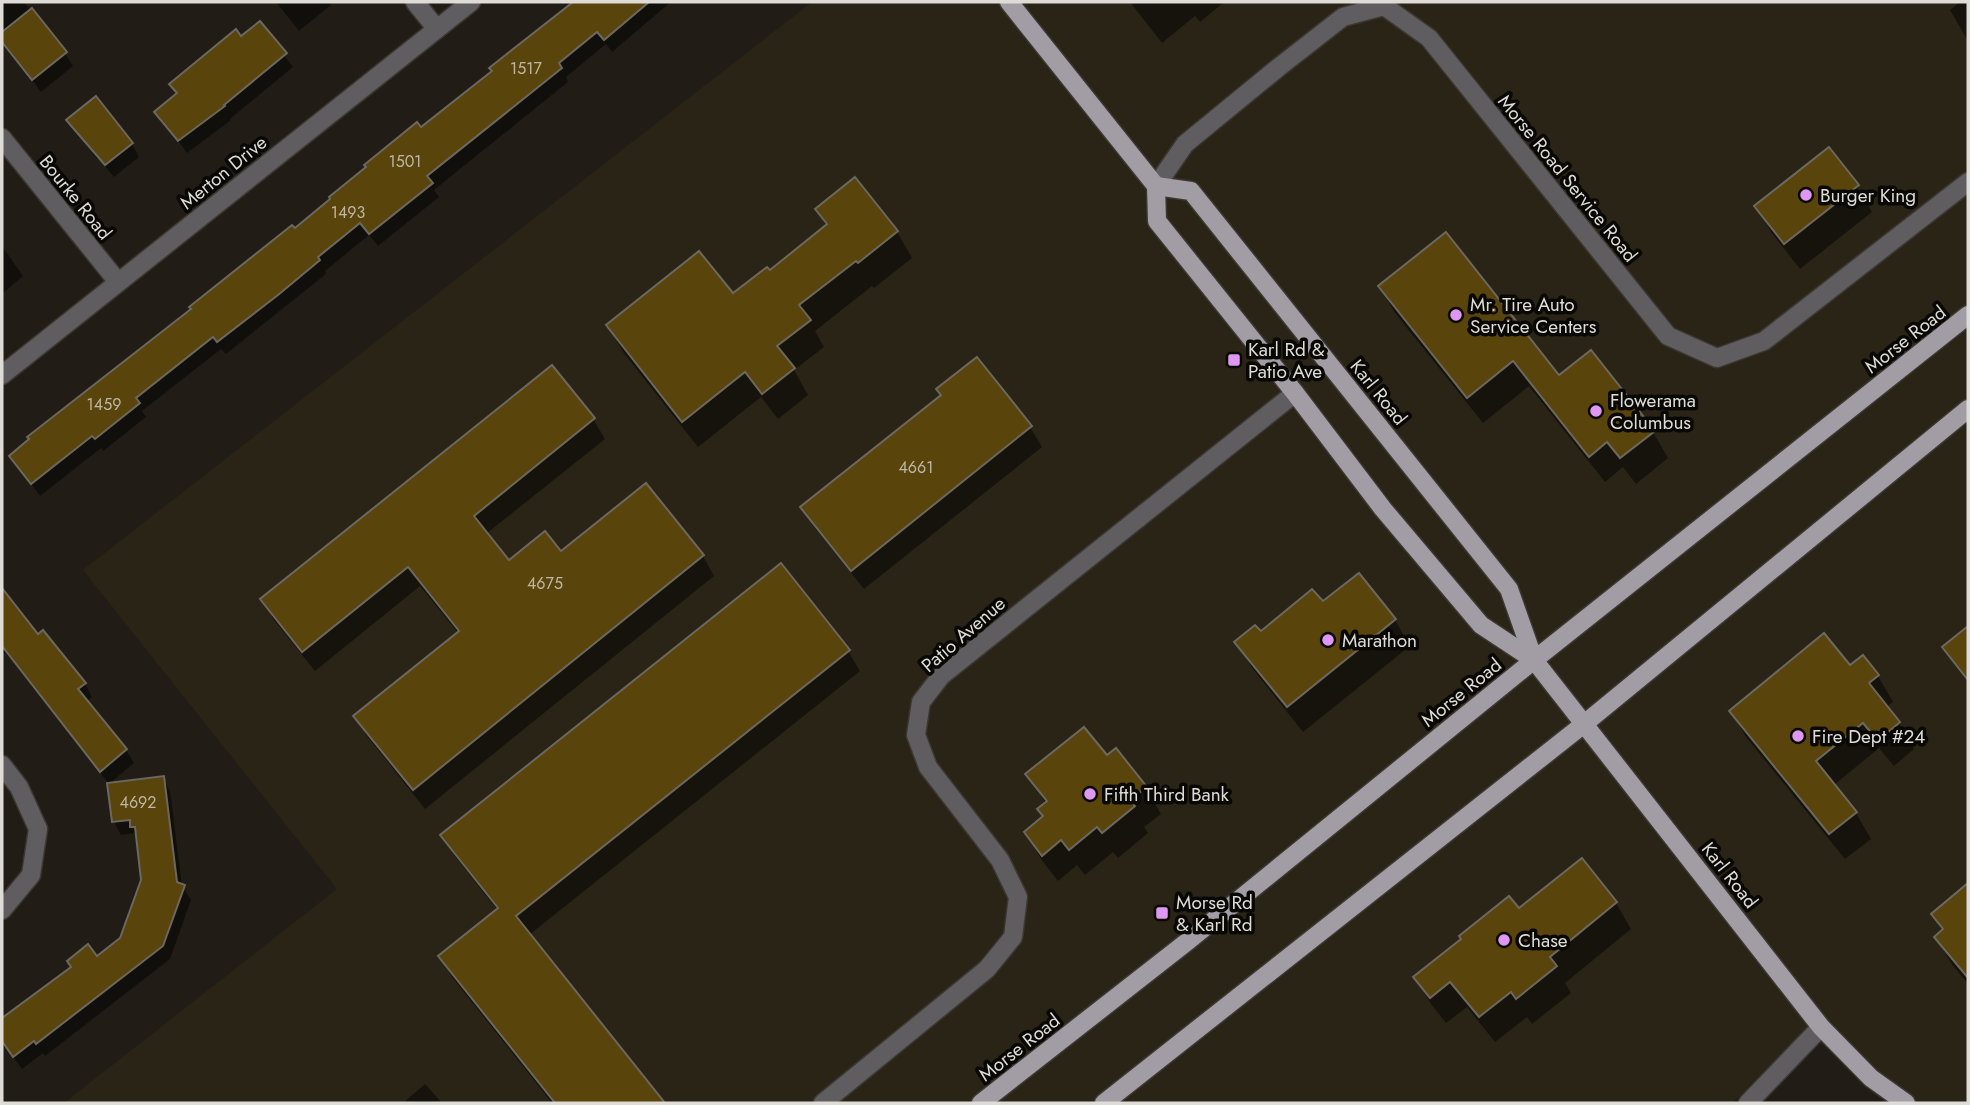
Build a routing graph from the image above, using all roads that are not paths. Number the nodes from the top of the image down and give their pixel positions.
1 (415, 2) edge
2 (471, 2) edge
3 (1009, 2) edge
4 (437, 29) junction
5 (2, 138) edge
6 (1968, 182) edge
7 (1156, 186) junction
8 (118, 282) junction
9 (1968, 315) edge
10 (2, 375) edge
11 (1295, 393) junction
12 (1968, 409) edge
13 (1534, 660) junction
14 (1584, 724) junction
15 (2, 765) edge
16 (2, 910) edge
17 (1821, 1027) junction
18 (844, 1097) edge
19 (823, 1103) edge
20 (981, 1103) edge
21 (1104, 1103) edge
22 (1748, 1103) edge
23 (1906, 1103) edge

1 - 4 street
2 - 4 street, Merton Drive
3 - 7 main road
4 - 8 street, Merton Drive
5 - 8 street, Bourke Road
6 - 7 street, Morse Road Service Road
7 - 11 main road, Karl Road
7 - 13 main road, Karl Road
8 - 10 street, Merton Drive
9 - 13 main road, Morse Road
11 - 13 main road, Karl Road
11 - 18 street, Patio Avenue
12 - 14 main road
13 - 14 main road, Karl Road
13 - 20 main road, Morse Road
14 - 17 main road, Karl Road
14 - 21 main road
15 - 16 street
17 - 22 street
17 - 23 main road, Karl Road
18 - 19 street, Patio Avenue

